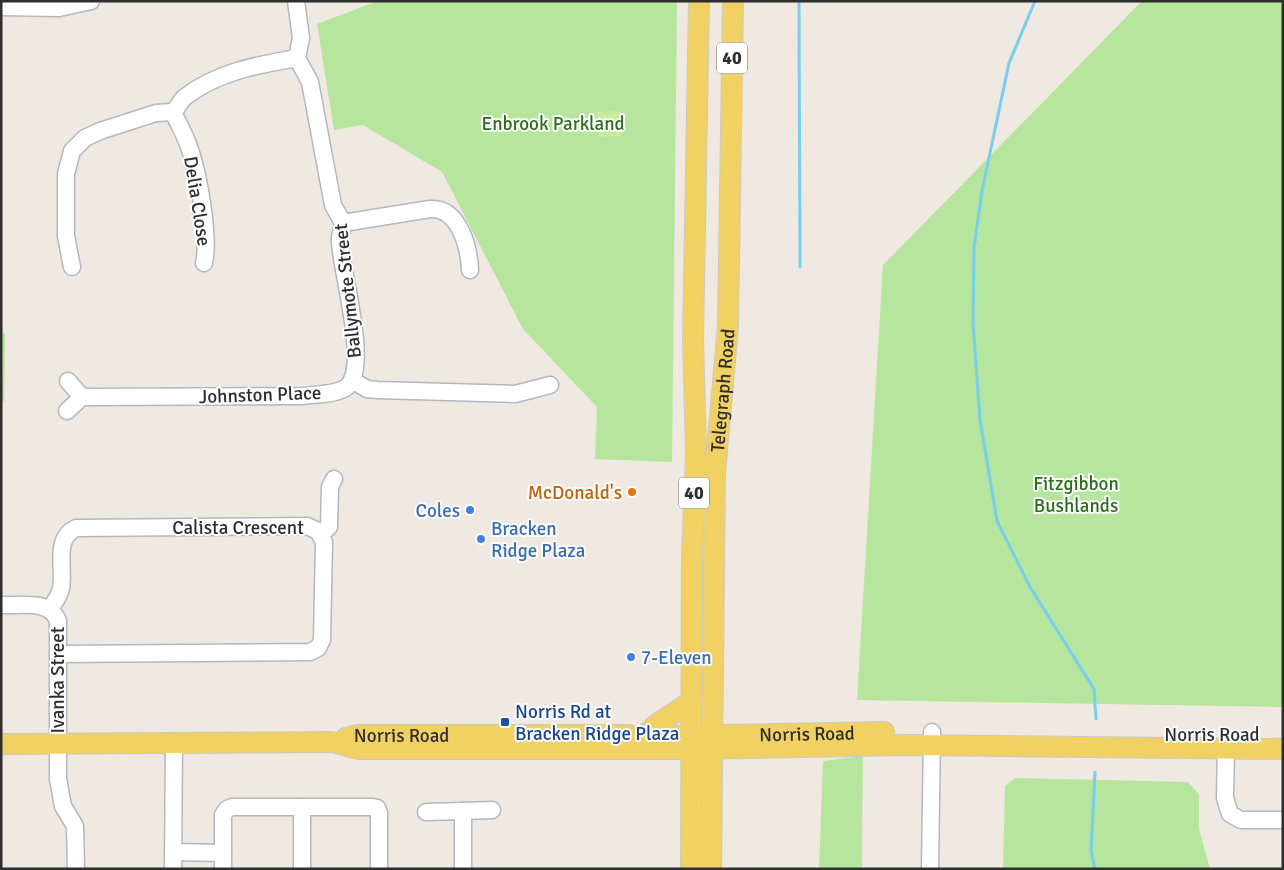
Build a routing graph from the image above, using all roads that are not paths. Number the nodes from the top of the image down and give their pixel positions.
1 (91, 1) edge
2 (296, 1) edge
3 (700, 1) edge
4 (733, 1) edge
5 (1, 7) edge
6 (297, 58) junction
7 (173, 112) junction
8 (730, 187) junction
9 (696, 194) junction
10 (729, 219) junction
11 (343, 223) junction
12 (696, 227) junction
13 (204, 263) dead end
14 (72, 267) dead end
15 (470, 270) dead end
16 (352, 380) junction
17 (68, 381) dead end
18 (550, 385) dead end
19 (82, 397) junction
20 (67, 411) dead end
21 (334, 479) dead end
22 (321, 534) junction
23 (1, 605) edge
24 (50, 609) junction
25 (59, 654) junction
26 (692, 701) junction
27 (1283, 735) edge
28 (645, 736) junction
29 (932, 739) junction
30 (332, 742) junction
31 (692, 742) junction
32 (713, 742) junction
33 (57, 743) junction
34 (174, 743) junction
35 (1, 744) edge
36 (1226, 748) junction
37 (1283, 749) edge
38 (302, 807) junction
39 (492, 810) dead end
40 (426, 812) dead end
41 (463, 812) junction
42 (1283, 820) edge
43 (174, 852) junction
44 (223, 861) edge
45 (76, 869) edge
46 (173, 869) edge
47 (302, 869) edge
48 (379, 869) edge
49 (463, 869) edge
50 (691, 869) edge
51 (711, 869) edge
52 (930, 869) edge

1 - 5 street
2 - 6 street
3 - 9 main road, Telegraph Road / 40
4 - 8 main road, Telegraph Road / 40
6 - 7 street
6 - 11 street, Ballymote Street
7 - 13 street, Delia Close
7 - 14 street
8 - 9 main road
8 - 10 main road, Telegraph Road / 40
9 - 12 main road, Telegraph Road / 40
10 - 12 main road
10 - 32 main road, Telegraph Road / 40
11 - 15 street
11 - 16 street, Ballymote Street
12 - 26 main road, Telegraph Road / 40
16 - 18 street
16 - 19 street, Johnston Place
17 - 19 street
19 - 20 street
21 - 22 street
22 - 24 street, Calista Crescent
22 - 25 street, Calista Crescent
23 - 24 street, Ivanka Street
24 - 25 street, Ivanka Street
25 - 33 street, Ivanka Street
26 - 28 main road
26 - 31 main road, Telegraph Road / 40
27 - 29 main road, Norris Road
28 - 30 main road, Norris Road
28 - 31 main road, Norris Road
29 - 32 main road, Norris Road
29 - 36 main road, Norris Road
29 - 52 street
30 - 31 main road, Norris Road
30 - 34 main road, Norris Road
31 - 32 main road, Norris Road
31 - 50 main road, Telegraph Road / 40
32 - 51 main road, Telegraph Road / 40
33 - 34 main road, Norris Road
33 - 35 main road, Norris Road
33 - 45 street, Ivanka Street
34 - 43 street
36 - 37 main road, Norris Road
36 - 42 street
38 - 44 street
38 - 47 street
38 - 48 street
39 - 41 street
40 - 41 street
41 - 49 street
43 - 44 street
43 - 46 street

